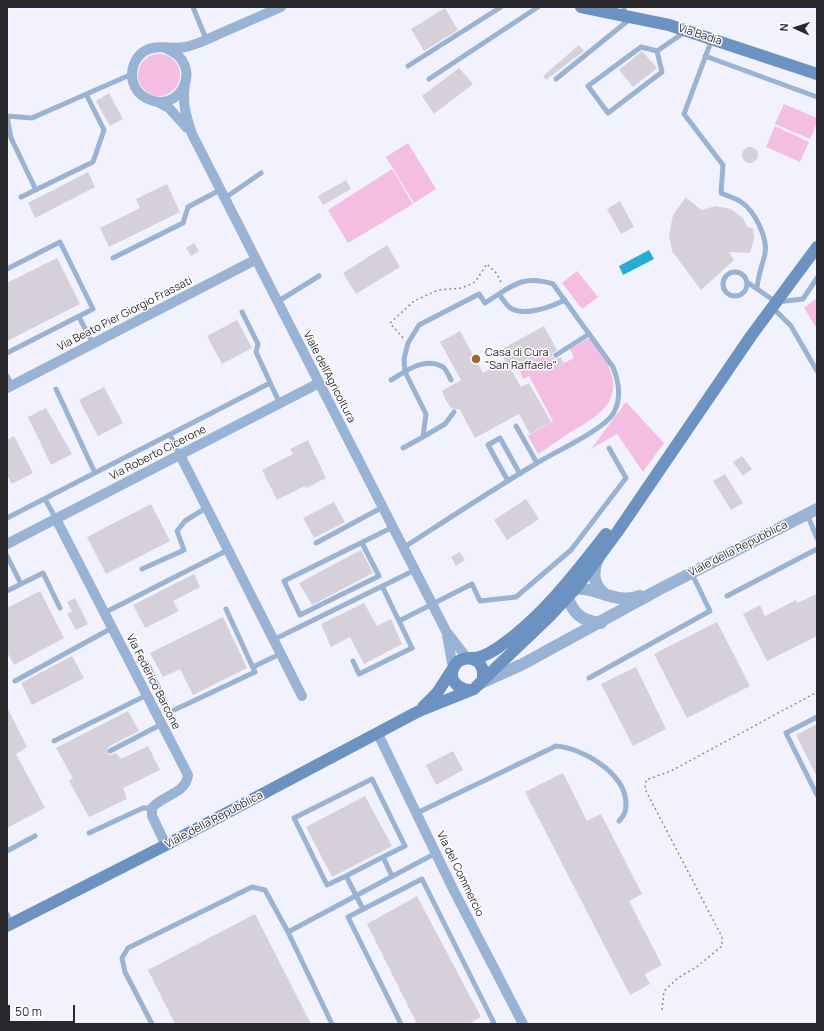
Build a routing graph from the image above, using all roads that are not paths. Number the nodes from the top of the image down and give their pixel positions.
1 (193, 7) edge
2 (281, 7) edge
3 (501, 7) edge
4 (538, 7) edge
5 (581, 7) edge
6 (627, 13) edge
7 (687, 31) junction
8 (712, 39) junction
9 (202, 41) junction
10 (165, 48) junction
11 (657, 51) junction
12 (705, 56) junction
13 (184, 62) junction
14 (408, 66) dead end
15 (132, 74) junction
16 (817, 74) edge
17 (429, 79) dead end
18 (556, 79) dead end
19 (185, 84) junction
20 (817, 97) edge
21 (88, 98) dead end
22 (158, 102) junction
23 (7, 116) edge
24 (192, 134) junction
25 (261, 173) dead end
26 (36, 190) junction
27 (222, 195) junction
28 (21, 197) dead end
29 (817, 242) edge
30 (817, 247) edge
31 (113, 258) dead end
32 (807, 259) junction
33 (255, 260) junction
34 (7, 269) edge
35 (319, 276) dead end
36 (817, 278) edge
37 (747, 282) junction
38 (757, 288) junction
39 (499, 294) junction
40 (565, 300) junction
41 (276, 302) junction
42 (774, 305) junction
43 (242, 312) dead end
44 (79, 316) junction
45 (589, 334) junction
46 (93, 344) junction
47 (7, 353) edge
48 (556, 355) dead end
49 (817, 371) edge
50 (405, 372) junction
51 (391, 380) dead end
52 (452, 380) dead end
53 (9, 383) edge
54 (270, 383) junction
55 (319, 384) junction
56 (56, 389) dead end
57 (280, 404) junction
58 (454, 412) dead end
59 (516, 426) dead end
60 (170, 435) junction
61 (423, 437) junction
62 (402, 448) dead end
63 (609, 448) dead end
64 (670, 453) junction
65 (180, 455) junction
66 (537, 463) junction
67 (95, 473) junction
68 (520, 474) junction
69 (508, 481) junction
70 (45, 499) junction
71 (383, 507) junction
72 (206, 508) junction
73 (812, 512) edge
74 (8, 516) edge
75 (56, 519) junction
76 (393, 527) junction
77 (817, 538) edge
78 (362, 542) junction
79 (316, 543) dead end
80 (7, 544) edge
81 (403, 548) junction
82 (817, 549) edge
83 (228, 550) junction
84 (7, 556) edge
85 (598, 559) junction
86 (142, 569) dead end
87 (415, 570) junction
88 (692, 573) junction
89 (21, 584) junction
90 (382, 586) junction
91 (658, 590) junction
92 (7, 591) edge
93 (569, 591) junction
94 (608, 596) junction
95 (726, 596) dead end
96 (432, 605) junction
97 (60, 608) dead end
98 (226, 609) dead end
99 (104, 613) junction
100 (399, 621) junction
101 (601, 623) junction
102 (112, 628) junction
103 (446, 631) junction
104 (273, 640) junction
105 (280, 654) junction
106 (469, 658) junction
107 (353, 661) dead end
108 (147, 663) dead end
109 (253, 667) junction
110 (453, 669) junction
111 (589, 678) dead end
112 (15, 681) dead end
113 (482, 681) junction
114 (470, 690) junction
115 (147, 695) junction
116 (302, 696) dead end
117 (419, 711) junction
118 (817, 717) edge
119 (162, 724) junction
120 (378, 734) junction
121 (54, 741) dead end
122 (110, 752) dead end
123 (817, 794) edge
124 (152, 808) junction
125 (417, 813) junction
126 (619, 821) dead end
127 (89, 832) dead end
128 (35, 836) dead end
129 (166, 845) junction
130 (7, 851) edge
131 (436, 853) junction
132 (383, 857) junction
133 (346, 876) junction
134 (392, 876) junction
135 (356, 895) junction
136 (363, 909) junction
137 (9, 921) edge
138 (288, 932) junction
139 (152, 1024) edge
140 (332, 1024) edge
141 (401, 1024) edge
142 (492, 1024) edge
143 (523, 1024) edge

1 - 9 lane
2 - 9 street
3 - 14 lane
4 - 17 lane
5 - 6 main road, Via Badia
6 - 7 main road, Via Badia
6 - 18 lane
7 - 8 main road, Via Badia
7 - 11 lane
8 - 12 lane
8 - 16 main road, Via Badia
9 - 10 street
9 - 13 street
10 - 13 street
10 - 15 street
11 - 11 lane
12 - 20 lane
12 - 38 lane
13 - 19 street, Viale dell'Agricoltura
15 - 22 street, Viale dell'Agricoltura
15 - 23 lane
19 - 22 street
19 - 24 street, Viale dell'Agricoltura
21 - 26 lane
22 - 24 street, Viale dell'Agricoltura
23 - 26 lane
24 - 27 street, Viale dell'Agricoltura
25 - 27 lane
26 - 28 lane
27 - 31 lane
27 - 33 street, Viale dell'Agricoltura
29 - 32 main road
30 - 32 main road
32 - 42 main road
33 - 41 street, Viale dell'Agricoltura
33 - 46 street, Via Beato Pier Giorgio Frassati
34 - 44 lane
35 - 41 lane
36 - 42 lane
37 - 37 lane
37 - 38 lane
38 - 42 lane
39 - 40 lane
39 - 40 lane
39 - 50 lane
40 - 45 lane
41 - 55 street, Viale dell'Agricoltura
42 - 49 lane
42 - 64 main road
43 - 54 lane
44 - 46 lane
44 - 47 lane
45 - 48 lane
45 - 66 lane
46 - 53 street, Via Beato Pier Giorgio Frassati
50 - 51 lane
50 - 52 lane
50 - 61 lane
54 - 57 lane
54 - 60 lane
55 - 57 street, Via Roberto Cicerone
55 - 71 street, Viale dell'Agricoltura
56 - 67 lane
57 - 65 street, Via Roberto Cicerone
58 - 61 lane
59 - 66 lane
60 - 65 lane
60 - 67 lane
61 - 62 lane
63 - 96 lane
64 - 85 main road
64 - 93 main road
65 - 72 street
65 - 75 street, Via Roberto Cicerone
66 - 68 lane
67 - 70 lane
68 - 69 lane
68 - 69 lane
69 - 81 lane
70 - 74 lane
70 - 75 lane
71 - 76 street, Viale dell'Agricoltura
71 - 79 lane
72 - 83 street
72 - 86 lane
73 - 77 lane
73 - 88 street, Viale della Repubblica
75 - 80 street, Via Roberto Cicerone
75 - 99 street, Via Federico Barcone
76 - 78 lane
76 - 81 street, Viale dell'Agricoltura
78 - 78 lane
81 - 87 street, Viale dell'Agricoltura
82 - 95 lane
83 - 99 lane
83 - 104 street
84 - 89 lane
85 - 93 main road
85 - 94 street
87 - 90 lane
87 - 96 street, Viale dell'Agricoltura
88 - 91 street, Viale della Repubblica
88 - 111 lane
89 - 92 lane
89 - 97 lane
90 - 100 lane
90 - 104 lane
91 - 94 street, Viale della Repubblica
91 - 101 street, Viale della Repubblica
93 - 94 street, Viale della Repubblica
93 - 101 street
93 - 106 main road
93 - 113 main road
96 - 100 lane
96 - 103 street, Viale dell'Agricoltura
98 - 109 lane
99 - 102 street, Via Federico Barcone
100 - 107 lane
101 - 113 street, Viale della Repubblica
102 - 112 lane
102 - 115 street, Via Federico Barcone
103 - 106 street, Viale dell'Agricoltura
103 - 110 street, Viale dell'Agricoltura
104 - 105 street
105 - 109 lane
105 - 116 street
106 - 110 main road
106 - 113 main road
108 - 109 lane
110 - 114 main road
110 - 117 main road, Viale della Repubblica
113 - 114 main road
114 - 117 main road, Viale della Repubblica
115 - 119 street, Via Federico Barcone
115 - 121 lane
117 - 120 main road, Viale della Repubblica
118 - 123 lane
119 - 122 lane
119 - 124 street, Via Federico Barcone
120 - 125 street, Via del Commercio
120 - 129 main road, Viale della Repubblica
124 - 127 lane
124 - 129 street
125 - 126 lane
125 - 131 street, Via del Commercio
128 - 130 lane
129 - 137 main road, Viale della Repubblica
131 - 134 lane
131 - 143 street, Via del Commercio
132 - 133 lane
132 - 133 lane
132 - 134 lane
133 - 135 lane
134 - 135 lane
135 - 136 lane
135 - 138 lane
136 - 141 lane
136 - 142 lane
138 - 139 lane
138 - 140 lane

